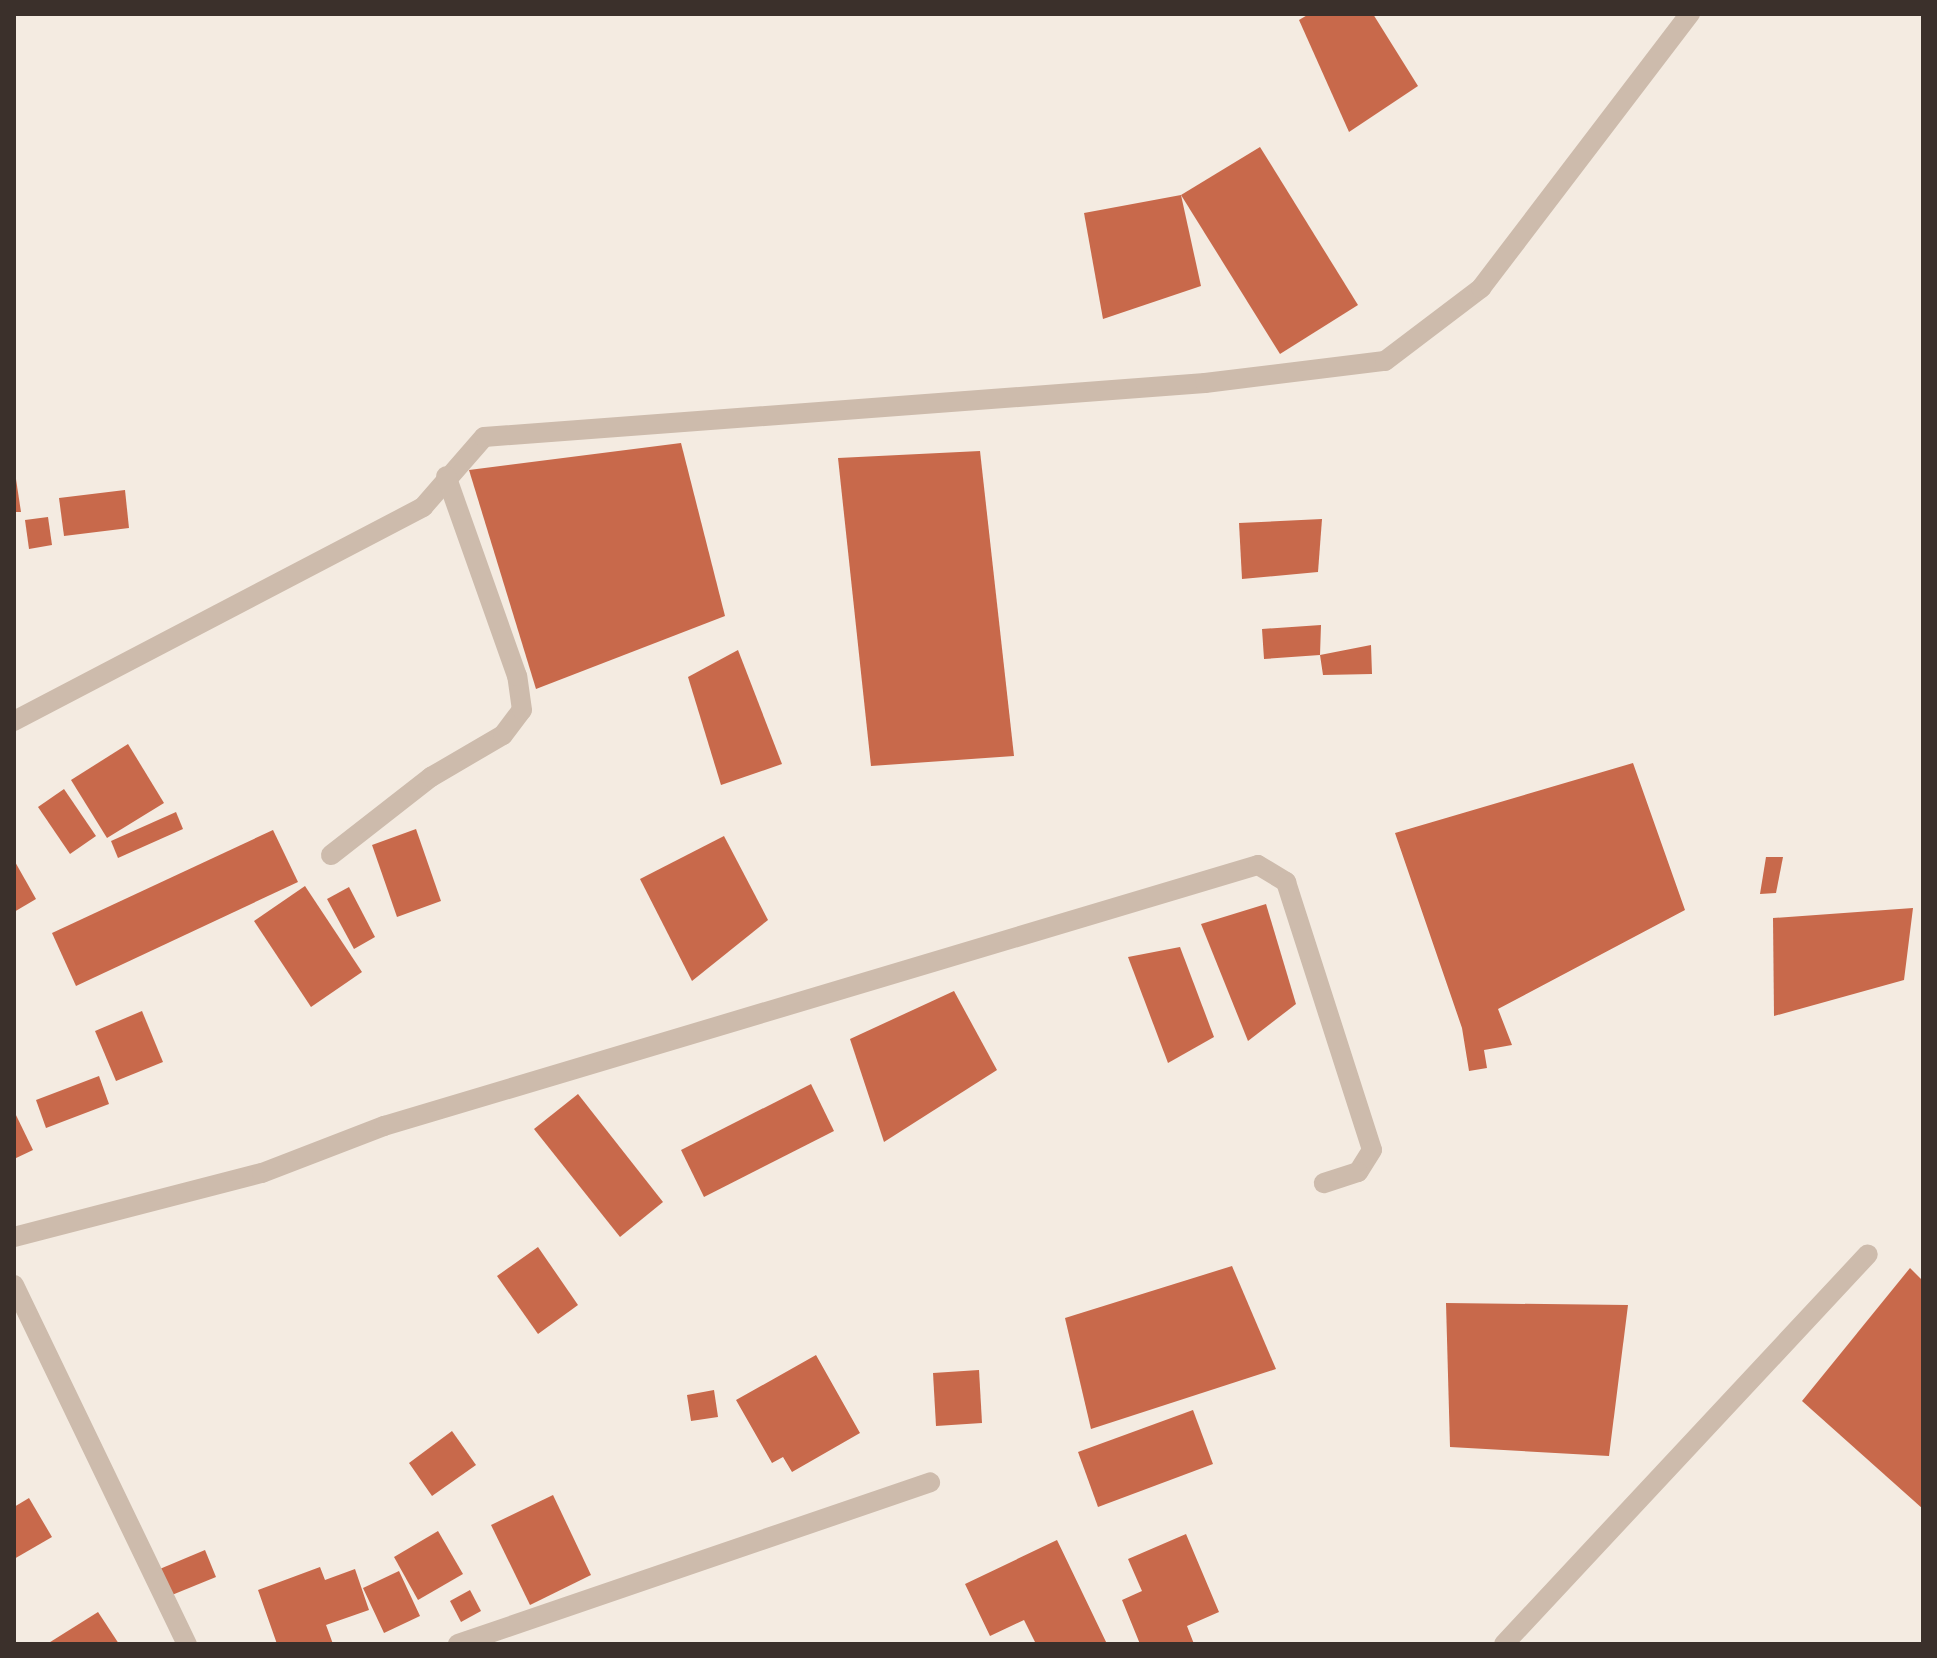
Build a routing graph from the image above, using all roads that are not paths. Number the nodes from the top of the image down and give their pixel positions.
1 (1690, 14) edge
2 (446, 476) junction
3 (14, 721) edge
4 (331, 855) dead end
5 (1324, 1183) dead end
6 (14, 1237) edge
7 (1868, 1254) dead end
8 (14, 1285) edge
9 (930, 1482) dead end
10 (187, 1644) edge
11 (458, 1644) edge
12 (1504, 1644) edge

1 - 2 street
2 - 3 street
2 - 4 street
5 - 6 street
7 - 12 street
8 - 10 street
9 - 11 street

